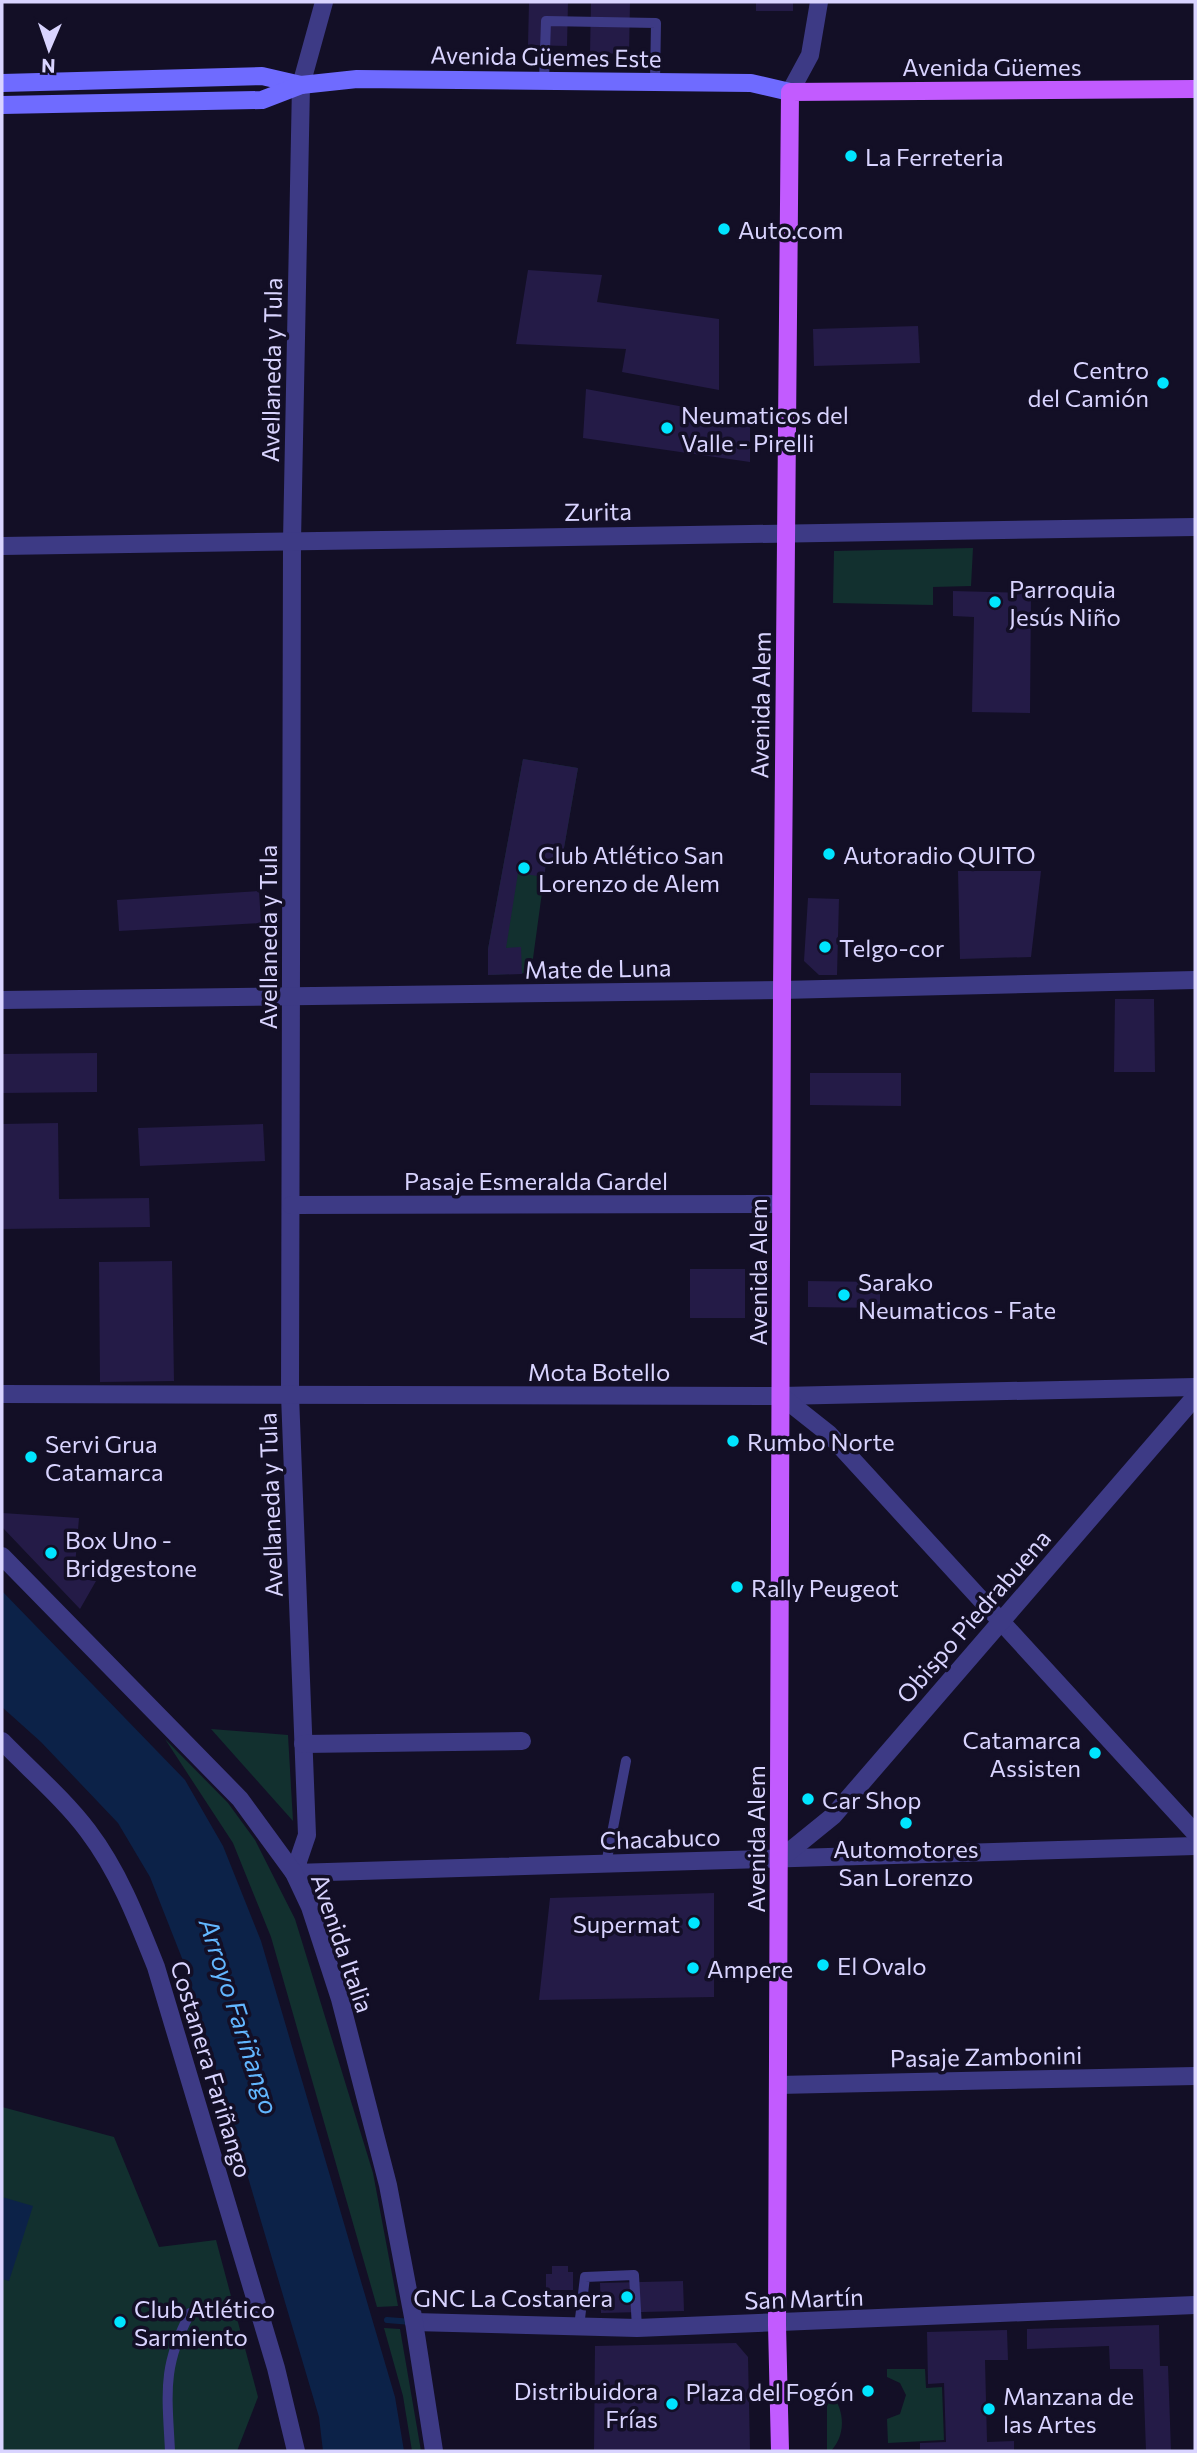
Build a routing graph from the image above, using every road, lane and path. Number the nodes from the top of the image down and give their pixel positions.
1 (324, 2) edge
2 (819, 2) edge
3 (544, 81) junction
4 (655, 82) junction
5 (2, 83) edge
6 (301, 85) junction
7 (1195, 89) edge
8 (790, 92) junction
9 (2, 106) edge
10 (1195, 527) edge
11 (787, 533) junction
12 (292, 541) junction
13 (2, 546) edge
14 (1195, 980) edge
15 (782, 990) junction
16 (291, 997) junction
17 (2, 1000) edge
18 (781, 1204) junction
19 (291, 1205) junction
20 (1195, 1387) edge
21 (2, 1394) edge
22 (290, 1395) junction
23 (781, 1396) junction
24 (1195, 1397) edge
25 (2, 1556) edge
26 (1002, 1621) junction
27 (2, 1741) edge
28 (522, 1741) dead end
29 (303, 1744) junction
30 (626, 1761) dead end
31 (1195, 1833) edge
32 (1195, 1846) edge
33 (779, 1859) junction
34 (606, 1864) junction
35 (293, 1873) junction
36 (1195, 2076) edge
37 (778, 2085) junction
38 (1195, 2305) edge
39 (190, 2313) dead end
40 (414, 2322) junction
41 (777, 2325) junction
42 (579, 2327) junction
43 (637, 2328) junction
44 (170, 2451) edge
45 (296, 2451) edge
46 (434, 2451) edge
47 (779, 2451) edge

1 - 6 street, Avellaneda y Tula
2 - 8 street
3 - 4 main road, Avenida Güemes Este
3 - 4 lane
3 - 6 main road, Avenida Güemes Este
4 - 8 main road, Avenida Güemes Este
5 - 6 main road, Avenida Güemes Este
6 - 9 main road, Avenida Güemes Este
6 - 12 street, Avellaneda y Tula
7 - 8 main road, Avenida Güemes
8 - 11 main road, Avenida Alem
10 - 11 street, Zurita
11 - 12 street, Zurita
11 - 15 main road, Avenida Alem
12 - 13 street, Zurita
12 - 16 street, Avellaneda y Tula
14 - 15 street, Mate de Luna
15 - 16 street, Mate de Luna
15 - 18 main road, Avenida Alem
16 - 17 street, Mate de Luna
16 - 19 street, Avellaneda y Tula
18 - 19 street, Pasaje Esmeralda Gardel
18 - 23 main road, Avenida Alem
19 - 22 street, Avellaneda y Tula
20 - 23 street, Mota Botello
21 - 22 street, Mota Botello
22 - 23 street, Mota Botello
22 - 29 street, Avellaneda y Tula
23 - 26 street
23 - 33 main road, Avenida Alem
24 - 26 street, Obispo Piedrabuena
25 - 35 street, Avenida Italia
26 - 31 street
26 - 33 street, Obispo Piedrabuena
27 - 45 street, Costanera Fariñango
28 - 29 street
29 - 35 street, Avellaneda y Tula
30 - 34 lane
32 - 33 street, Chacabuco
33 - 34 street, Chacabuco
33 - 37 main road, Avenida Alem
34 - 35 street, Chacabuco
35 - 40 street, Avenida Italia
36 - 37 street, Pasaje Zambonini
37 - 41 main road, Avenida Alem
38 - 41 street, San Martín
39 - 44 lane
40 - 42 street, San Martín
40 - 46 street, Avenida Italia
41 - 43 street, San Martín
41 - 47 main road, Avenida Alem
42 - 43 street, San Martín
42 - 43 lane

